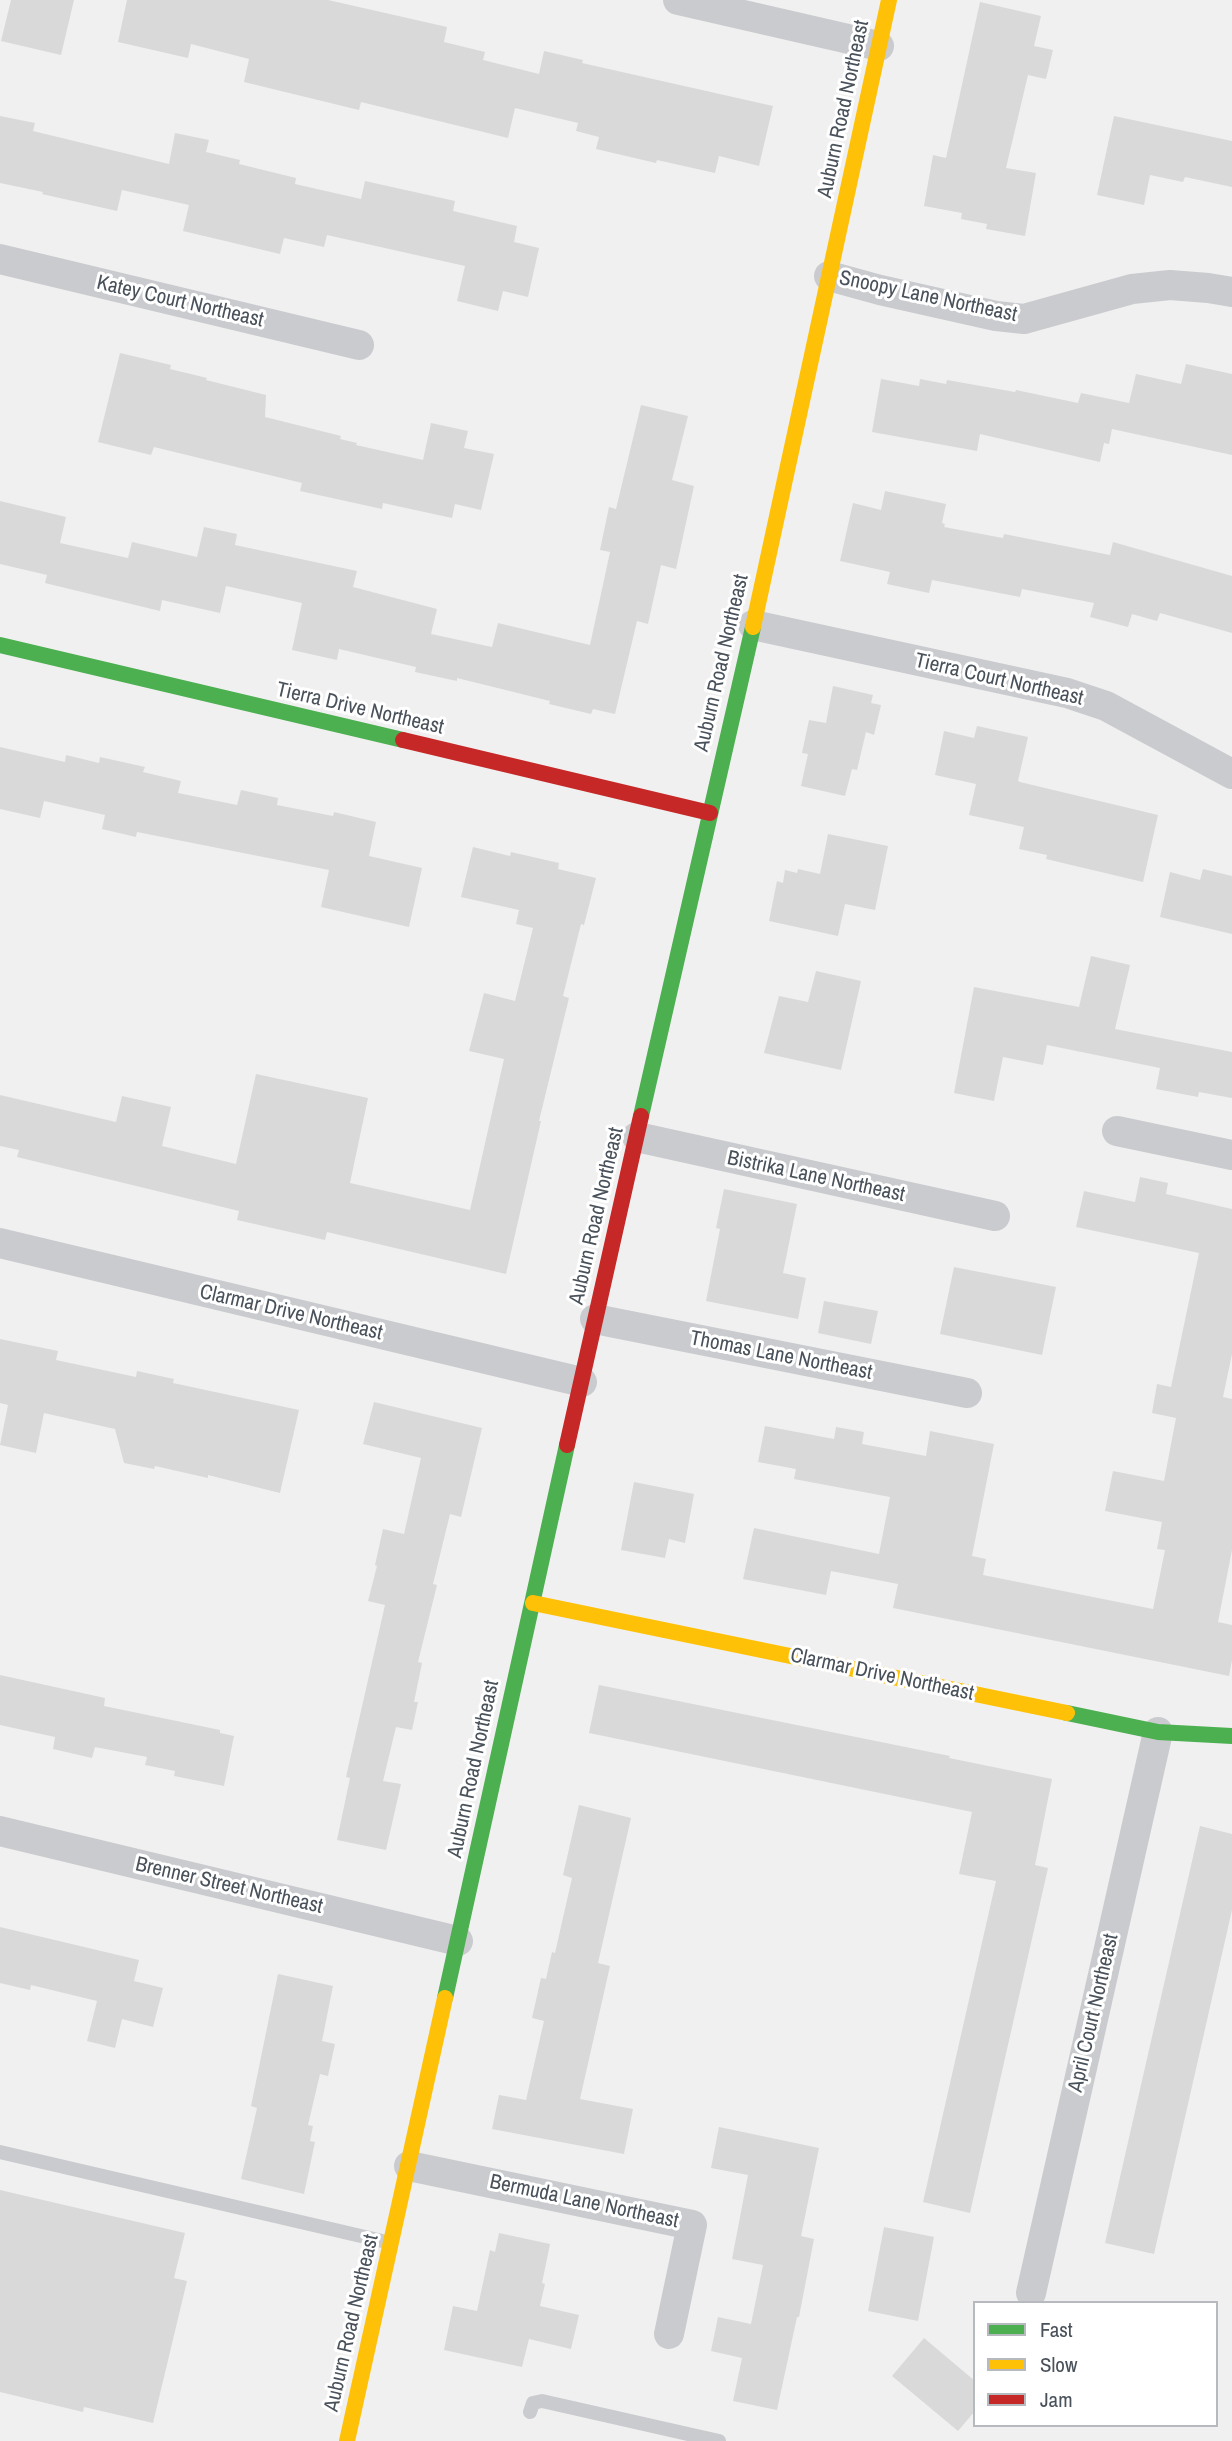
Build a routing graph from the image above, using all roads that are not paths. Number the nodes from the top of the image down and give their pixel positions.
1 (678, 0) edge
2 (890, 0) edge
3 (879, 46) junction
4 (0, 259) edge
5 (829, 276) junction
6 (1232, 292) edge
7 (359, 345) dead end
8 (752, 625) junction
9 (0, 645) edge
10 (1232, 774) edge
11 (710, 813) junction
12 (1117, 1131) dead end
13 (637, 1137) junction
14 (1232, 1155) edge
15 (995, 1216) dead end
16 (0, 1243) edge
17 (595, 1319) junction
18 (582, 1382) junction
19 (967, 1392) dead end
20 (533, 1603) junction
21 (1158, 1732) junction
22 (1232, 1736) edge
23 (0, 1831) edge
24 (458, 1941) junction
25 (0, 2152) edge
26 (408, 2166) junction
27 (391, 2244) junction
28 (1031, 2293) dead end
29 (668, 2334) dead end
30 (530, 2412) dead end
31 (346, 2441) edge
32 (719, 2441) edge

1 - 3 street
2 - 3 street, Auburn Road Northeast
3 - 5 street, Auburn Road Northeast
4 - 7 street, Katey Court Northeast
5 - 6 street, Snoopy Lane Northeast
5 - 8 street, Auburn Road Northeast
8 - 10 street, Tierra Court Northeast
8 - 11 street, Auburn Road Northeast
9 - 11 street, Tierra Drive Northeast
11 - 13 street, Auburn Road Northeast
12 - 14 street
13 - 15 street, Bistrika Lane Northeast
13 - 17 street, Auburn Road Northeast
16 - 18 street, Clarmar Drive Northeast
17 - 18 street, Auburn Road Northeast
17 - 19 street, Thomas Lane Northeast
18 - 20 street, Auburn Road Northeast
20 - 21 street, Clarmar Drive Northeast
20 - 24 street, Auburn Road Northeast
21 - 22 street, Clarmar Drive Northeast
21 - 28 street, April Court Northeast
23 - 24 street, Brenner Street Northeast
24 - 26 street, Auburn Road Northeast
25 - 27 lane
26 - 27 street, Auburn Road Northeast
26 - 29 street, Bermuda Lane Northeast
27 - 31 street, Auburn Road Northeast
30 - 32 lane

